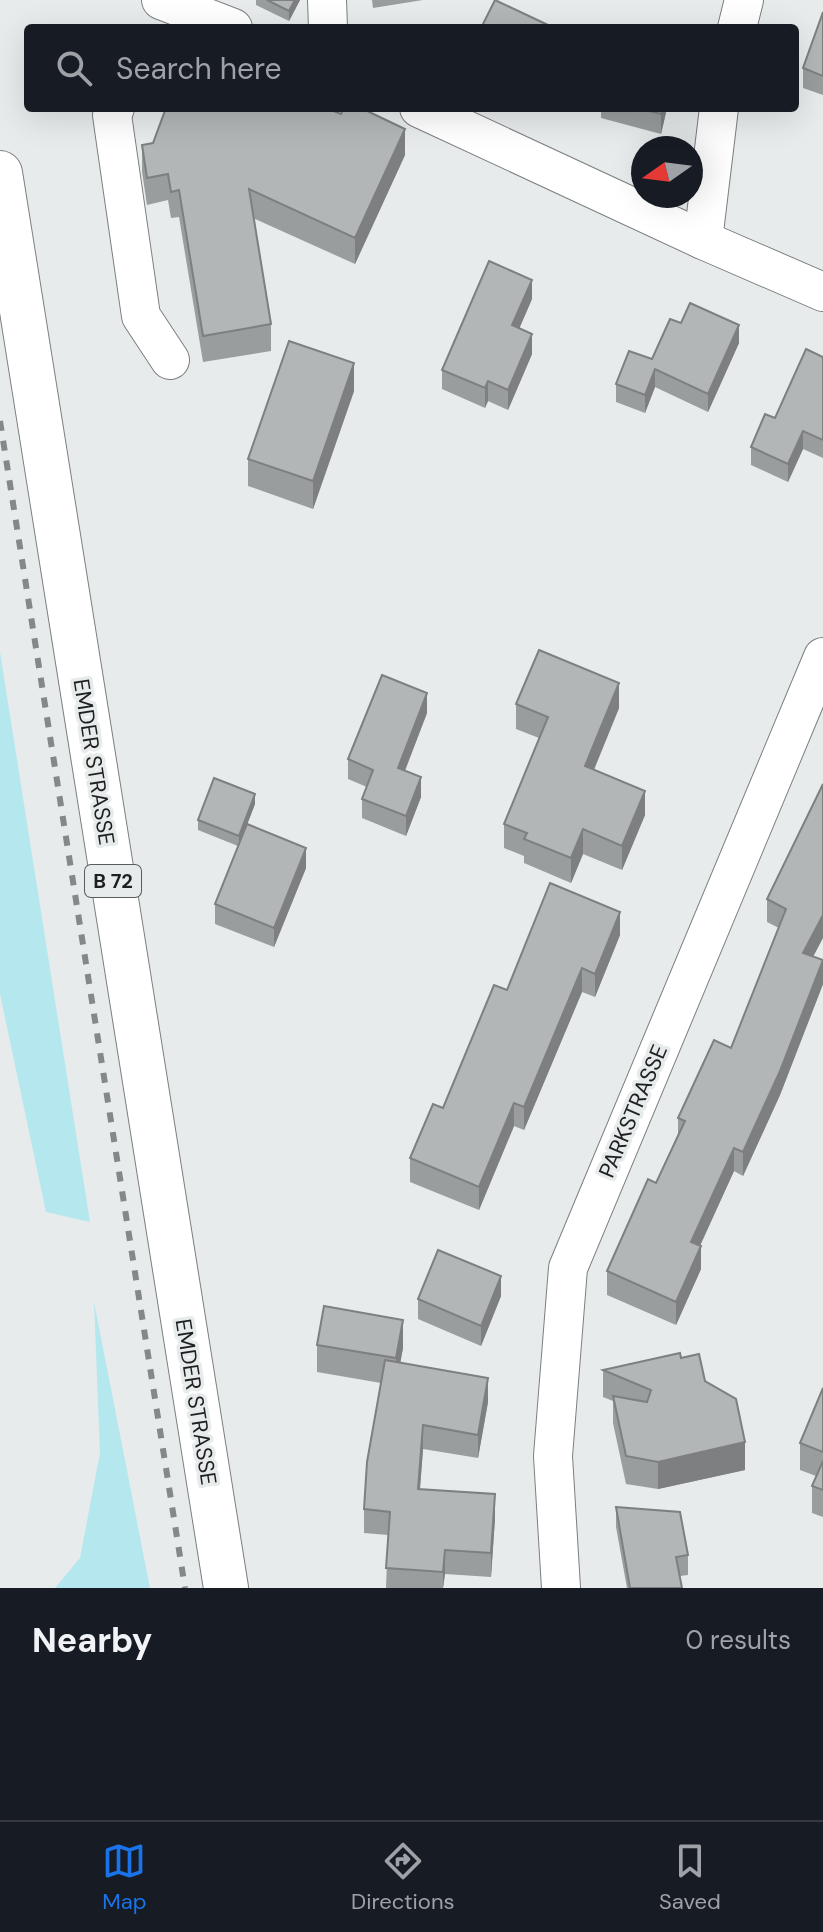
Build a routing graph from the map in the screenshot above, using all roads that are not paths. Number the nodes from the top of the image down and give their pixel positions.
1 (327, 0) edge
2 (744, 0) edge
3 (161, 10) edge
4 (217, 24) edge
5 (328, 24) edge
6 (738, 24) edge
7 (113, 112) edge
8 (428, 112) edge
9 (719, 112) edge
10 (0, 173) edge
11 (703, 240) junction
12 (823, 292) edge
13 (170, 360) dead end
14 (823, 657) edge
15 (226, 1588) edge
16 (561, 1588) edge

1 - 5 street
2 - 6 street
3 - 4 street
7 - 13 street
8 - 11 street
9 - 11 street
10 - 15 main road, EMDER STRASSE / B 72
11 - 12 street
14 - 16 street, PARKSTRASSE

